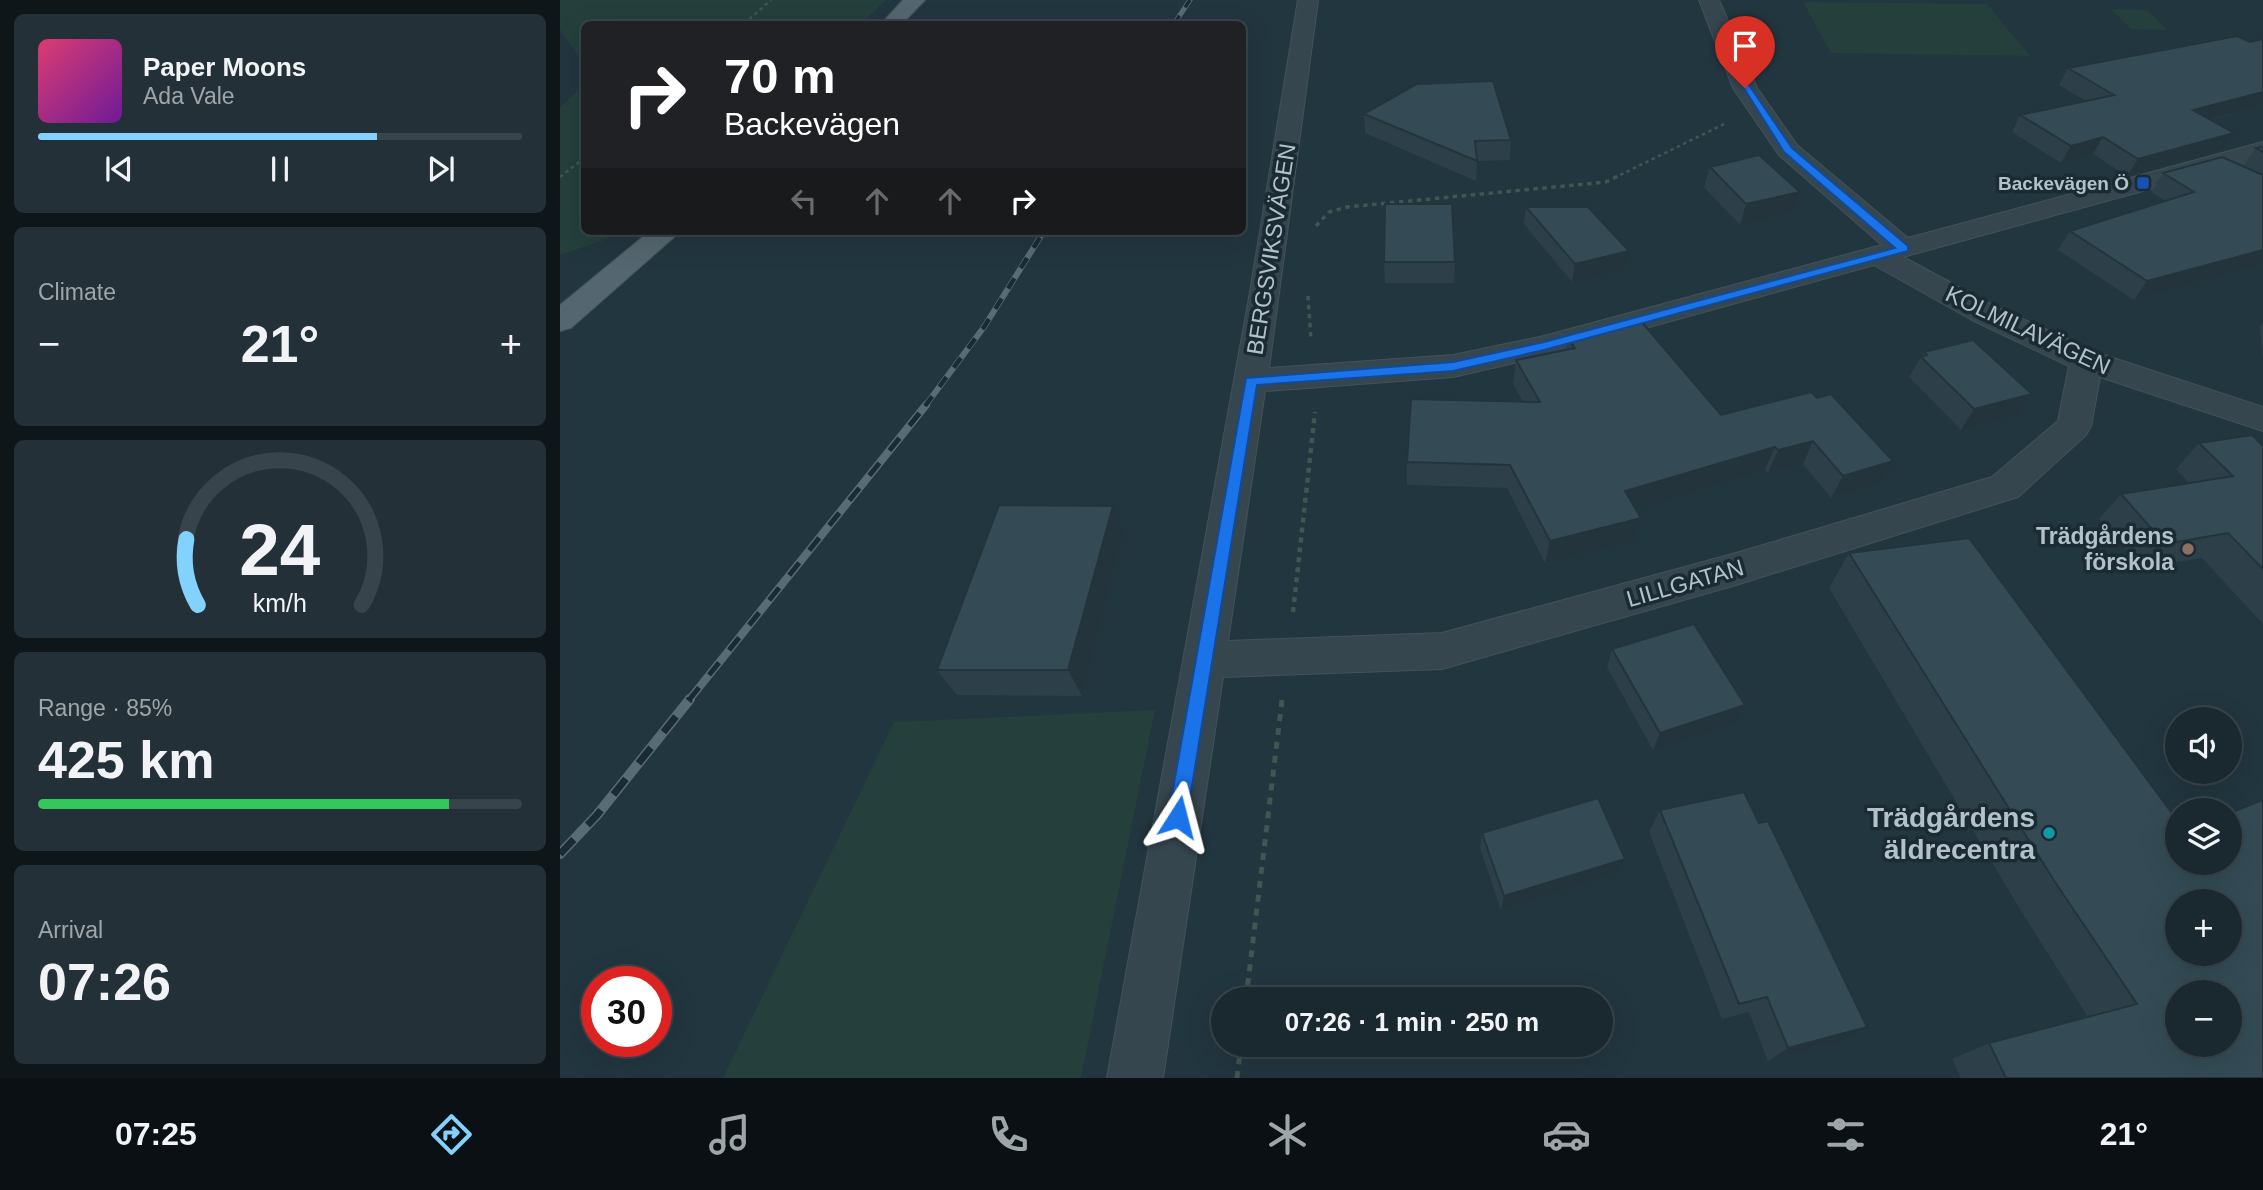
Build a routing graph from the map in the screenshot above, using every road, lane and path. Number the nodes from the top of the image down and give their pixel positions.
1 (771, 0) edge
2 (915, 0) edge
3 (1308, 0) edge
4 (1709, 0) edge
5 (747, 21) edge
6 (894, 21) edge
7 (1758, 106) junction
8 (2263, 150) edge
9 (581, 160) edge
10 (2211, 164) junction
11 (560, 177) edge
12 (2242, 179) edge
13 (662, 235) edge
14 (1314, 236) dead end
15 (1891, 252) junction
16 (1307, 289) dead end
17 (560, 321) edge
18 (2086, 361) junction
19 (1314, 376) junction
20 (1250, 381) junction
21 (2263, 419) edge
22 (1287, 657) junction
23 (1203, 660) junction
24 (1247, 987) edge
25 (1240, 1057) edge
26 (1135, 1078) edge
27 (1237, 1078) edge

1 - 5 path
2 - 6 main road
3 - 20 street, BERGSVIKSVÄGEN
4 - 7 street, KOLMILAVÄGEN
7 - 14 path
7 - 15 street, KOLMILAVÄGEN
8 - 10 street
9 - 11 path
10 - 12 street
10 - 15 street
13 - 17 main road
15 - 18 street, KOLMILAVÄGEN
15 - 19 street
16 - 19 path
18 - 21 street, KOLMILAVÄGEN
18 - 22 street, LILLGATAN
19 - 20 street
19 - 22 path
20 - 23 street, BERGSVIKSVÄGEN
22 - 23 street, LILLGATAN
22 - 24 path
23 - 26 street, BERGSVIKSVÄGEN
25 - 27 path

